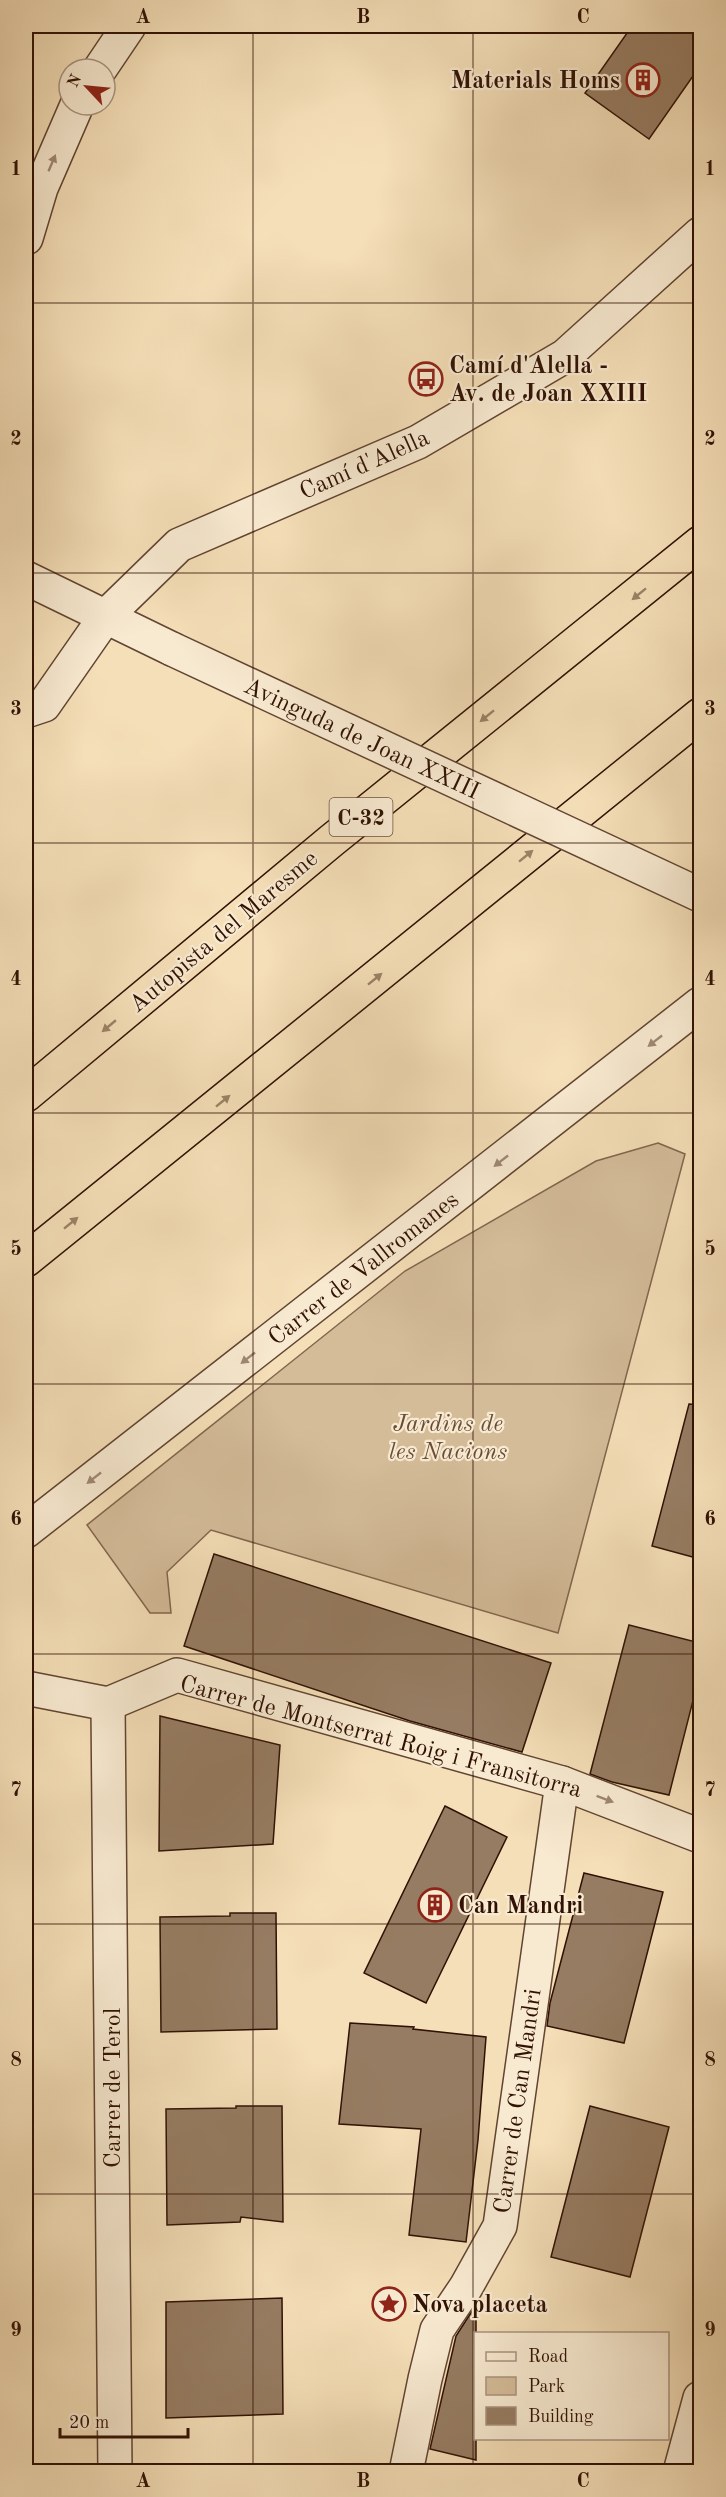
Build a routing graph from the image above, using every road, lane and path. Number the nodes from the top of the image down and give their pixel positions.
1 (129, 26) edge
2 (108, 57) edge
3 (72, 117) edge
4 (700, 234) edge
5 (26, 238) edge
6 (700, 542) edge
7 (26, 578) edge
8 (106, 616) junction
9 (26, 711) edge
10 (700, 715) edge
11 (700, 895) edge
12 (700, 1005) edge
13 (26, 1095) edge
14 (26, 1260) edge
15 (26, 1531) edge
16 (26, 1688) edge
17 (108, 1704) junction
18 (562, 1783) junction
19 (700, 1836) edge
20 (700, 2398) edge
21 (115, 2472) edge
22 (406, 2472) edge
23 (680, 2472) edge

1 - 2 street
5 -> 3 street
4 - 8 street, Camí d'Alella
6 -> 13 highway, Autopista del Maresme / C-32
7 - 8 street, Avinguda de Joan XXIII
8 - 9 street, Camí d'Alella
8 - 11 street, Avinguda de Joan XXIII, bridge
14 -> 10 highway
12 -> 15 street, Carrer de Vallromanes
16 - 17 street
17 - 18 street, Carrer de Montserrat Roig i Fransitorra
17 - 21 street, Carrer de Terol
18 -> 19 street, Carrer de Montserrat Roig i Fransitorra
18 - 22 street, Carrer de Can Mandri
20 - 23 street

